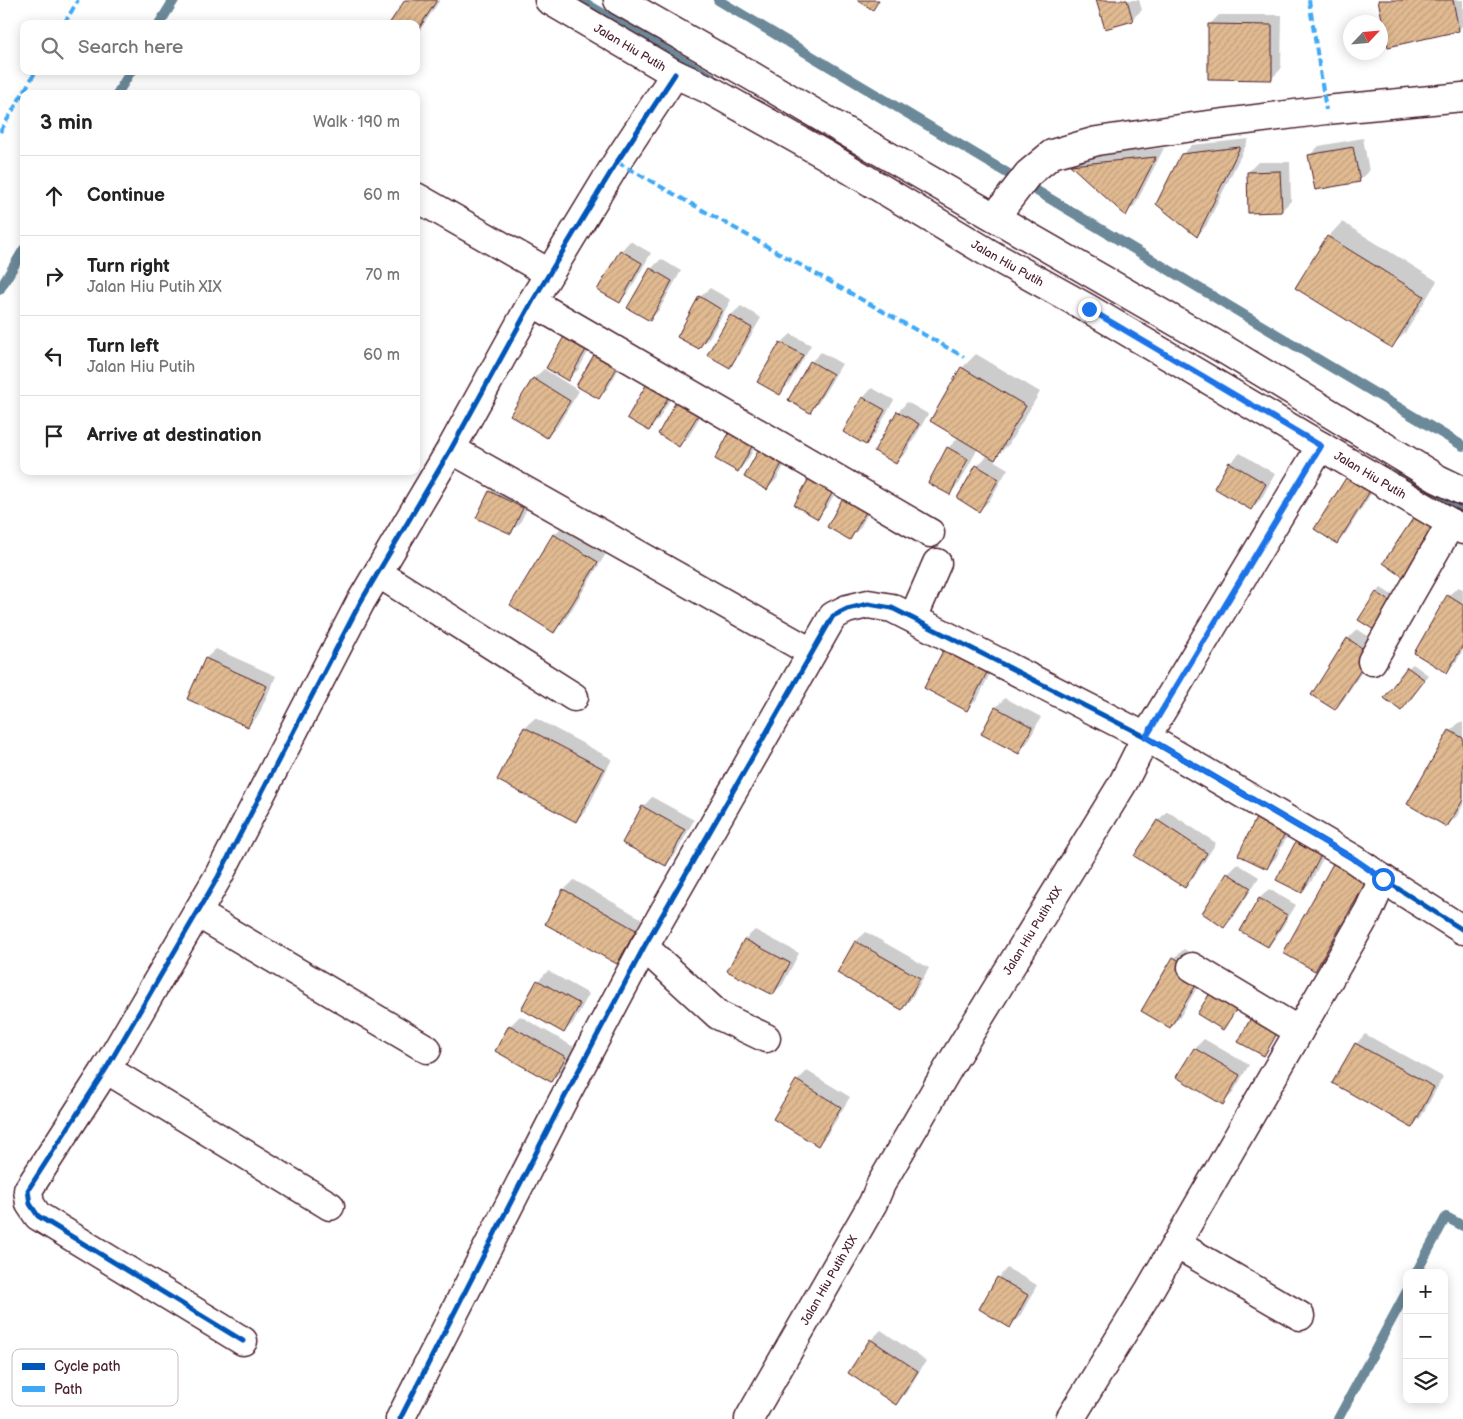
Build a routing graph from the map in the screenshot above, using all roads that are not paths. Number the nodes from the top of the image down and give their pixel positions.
1 (549, 0) edge
2 (618, 0) edge
3 (675, 74) junction
4 (1463, 97) edge
5 (420, 199) edge
6 (995, 217) junction
7 (549, 273) junction
8 (532, 302) junction
9 (1179, 324) junction
10 (1162, 352) junction
11 (1321, 446) junction
12 (451, 449) junction
13 (1463, 491) edge
14 (1457, 526) edge
15 (930, 532) dead end
16 (938, 563) dead end
17 (378, 573) junction
18 (913, 618) junction
19 (811, 652) junction
20 (1372, 661) dead end
21 (574, 697) dead end
22 (1146, 737) junction
23 (1383, 879) junction
24 (197, 913) junction
25 (1463, 930) edge
26 (644, 946) junction
27 (1192, 967) dead end
28 (1299, 1030) junction
29 (766, 1038) dead end
30 (427, 1049) dead end
31 (106, 1070) junction
32 (330, 1206) dead end
33 (1176, 1244) junction
34 (1300, 1316) dead end
35 (243, 1341) dead end
36 (400, 1419) edge
37 (749, 1419) edge
38 (1070, 1419) edge

1 - 3 street, Jalan Hiu Putih
2 - 6 street
3 - 7 street
3 - 10 street, Jalan Hiu Putih
4 - 6 street
5 - 7 street
6 - 9 street
7 - 8 street
8 - 12 street
8 - 15 street
9 - 10 street
9 - 13 street
10 - 11 street, Jalan Hiu Putih
11 - 14 street, Jalan Hiu Putih
11 - 22 street, Jalan Hiu Putih XIX
12 - 17 street
12 - 19 street
14 - 20 street
16 - 18 street
17 - 21 street
17 - 24 street
18 - 19 street
18 - 22 street
19 - 26 street
22 - 23 street
22 - 37 street, Jalan Hiu Putih XIX
23 - 25 street
23 - 28 street
24 - 30 street
24 - 31 street
26 - 29 street
26 - 36 street
27 - 28 street
28 - 33 street
31 - 32 street
31 - 35 street
33 - 34 street
33 - 38 street

